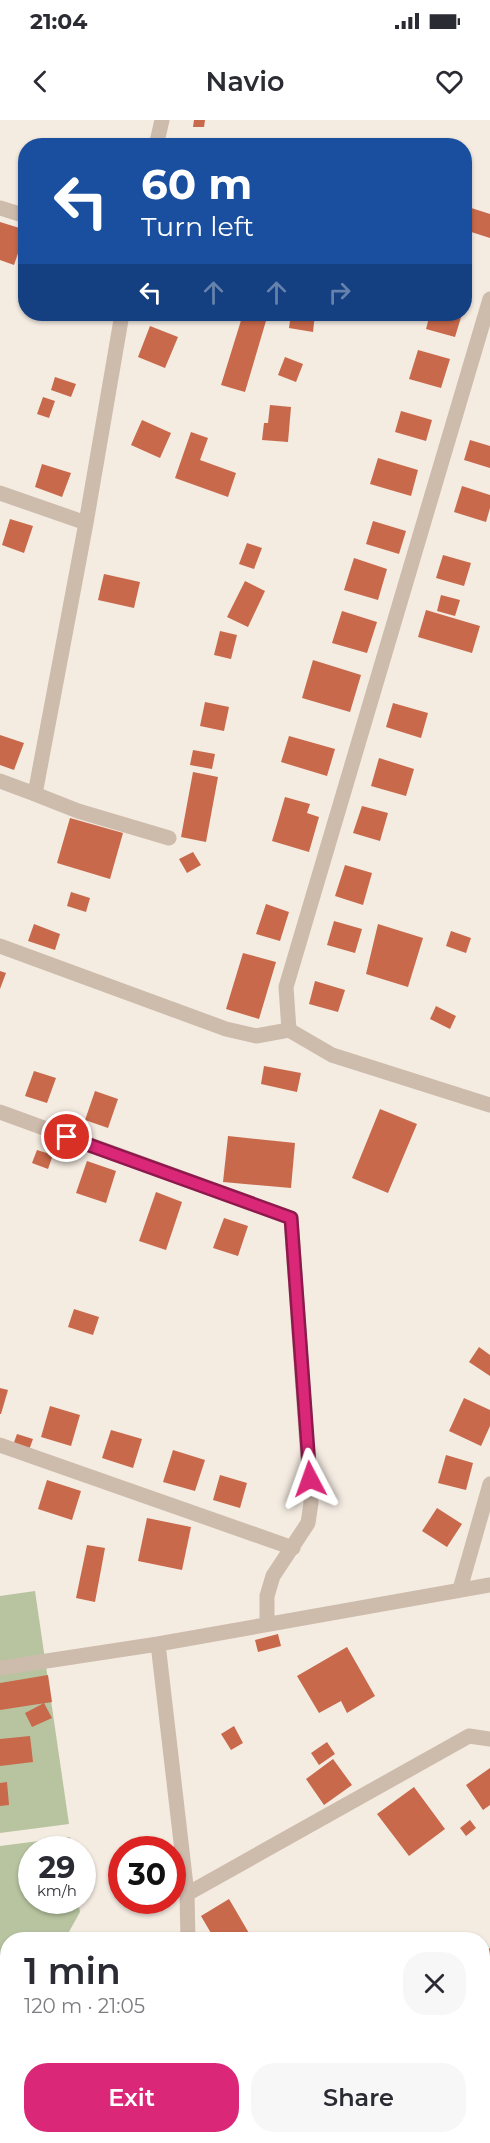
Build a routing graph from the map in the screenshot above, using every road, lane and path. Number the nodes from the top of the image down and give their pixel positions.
1 (162, 120) edge
2 (158, 138) edge
3 (0, 208) edge
4 (18, 214) edge
5 (490, 299) edge
6 (121, 321) edge
7 (0, 493) edge
8 (86, 523) junction
9 (0, 781) edge
10 (35, 794) junction
11 (169, 838) dead end
12 (0, 946) edge
13 (289, 1030) junction
14 (490, 1105) edge
15 (0, 1112) edge
16 (0, 1445) edge
17 (490, 1484) edge
18 (293, 1548) junction
19 (490, 1585) edge
20 (460, 1589) junction
21 (267, 1624) junction
22 (158, 1644) junction
23 (0, 1668) edge
24 (490, 1739) edge
25 (187, 1894) junction
26 (188, 1932) edge

1 - 2 street
3 - 4 street
5 - 13 street
6 - 8 street
7 - 8 street
8 - 10 street
9 - 10 street
10 - 11 street
12 - 13 street
13 - 14 street
15 - 18 street
16 - 18 street
17 - 20 street
18 - 21 street
19 - 20 street
20 - 21 street
21 - 22 street
22 - 23 street
22 - 25 street
24 - 25 street
25 - 26 street

